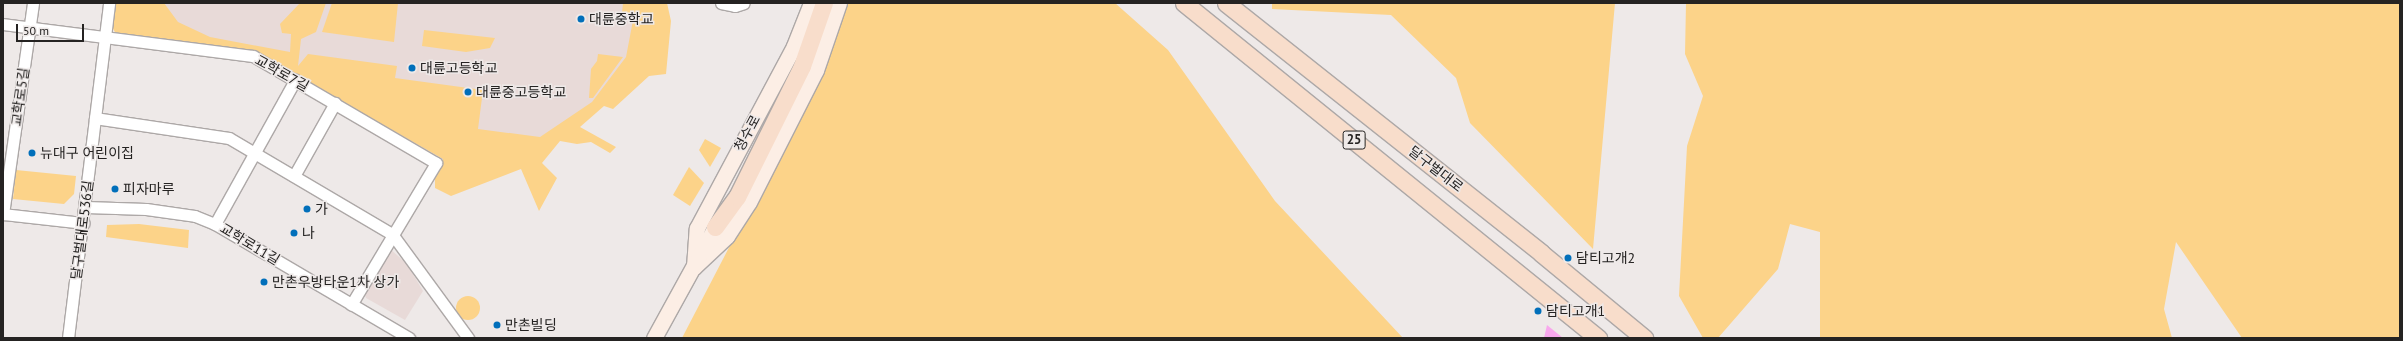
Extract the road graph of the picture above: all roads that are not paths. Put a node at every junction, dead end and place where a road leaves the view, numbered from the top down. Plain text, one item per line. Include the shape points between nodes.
1 (33, 3) edge
2 (109, 3) edge
3 (721, 3) edge
4 (744, 3) edge
5 (812, 3) edge
6 (824, 3) edge
7 (839, 3) edge
8 (1184, 3) edge
9 (1226, 3) edge
10 (3, 24) edge
11 (30, 27) junction
12 (104, 36) junction
13 (295, 80) junction
14 (335, 103) junction
15 (95, 118) junction
16 (255, 154) junction
17 (294, 176) junction
18 (738, 197) junction
19 (86, 207) junction
20 (3, 214) edge
21 (83, 223) junction
22 (215, 224) junction
23 (714, 227) joint
24 (392, 234) junction
25 (694, 267) junction
26 (351, 305) junction
27 (68, 338) edge
28 (409, 338) edge
29 (468, 338) edge
30 (654, 338) edge
31 (1598, 338) edge
32 (1644, 338) edge

1 - 11 street, 교학로5길
2 - 12 street, 달구벌대로536길
3 - 4 street via 735,6
5 - 18 main road via 792,62
5 - 25 main road, 청수로 via 794,46 697,228
6 - 18 main road via 802,66
7 - 18 main road via 816,70
8 - 31 main road, 달구벌대로 / 25
9 - 32 main road, 달구벌대로 / 25
10 - 11 street, 교학로7길
11 - 12 street, 교학로7길
11 - 20 street, 교학로5길
12 - 13 street, 교학로7길 via 253,56
12 - 15 street, 달구벌대로536길
13 - 14 street, 교학로7길
13 - 16 street, 교학로11길
14 - 17 street
14 - 24 street, 교학로7길 via 436,163
15 - 16 street via 229,138
15 - 19 street, 달구벌대로536길
16 - 17 street
16 - 22 street, 교학로11길
17 - 24 street
18 - 23 main road
18 - 25 main road via 727,236
19 - 21 street, 달구벌대로536길
19 - 22 street, 교학로11길 via 146,209 195,216
20 - 21 street
21 - 27 street, 달구벌대로536길
22 - 26 street, 교학로11길
23 - 25 main road, 청수로
24 - 26 street, 교학로7길
24 - 29 street
25 - 30 main road, 청수로
26 - 28 street, 교학로11길

